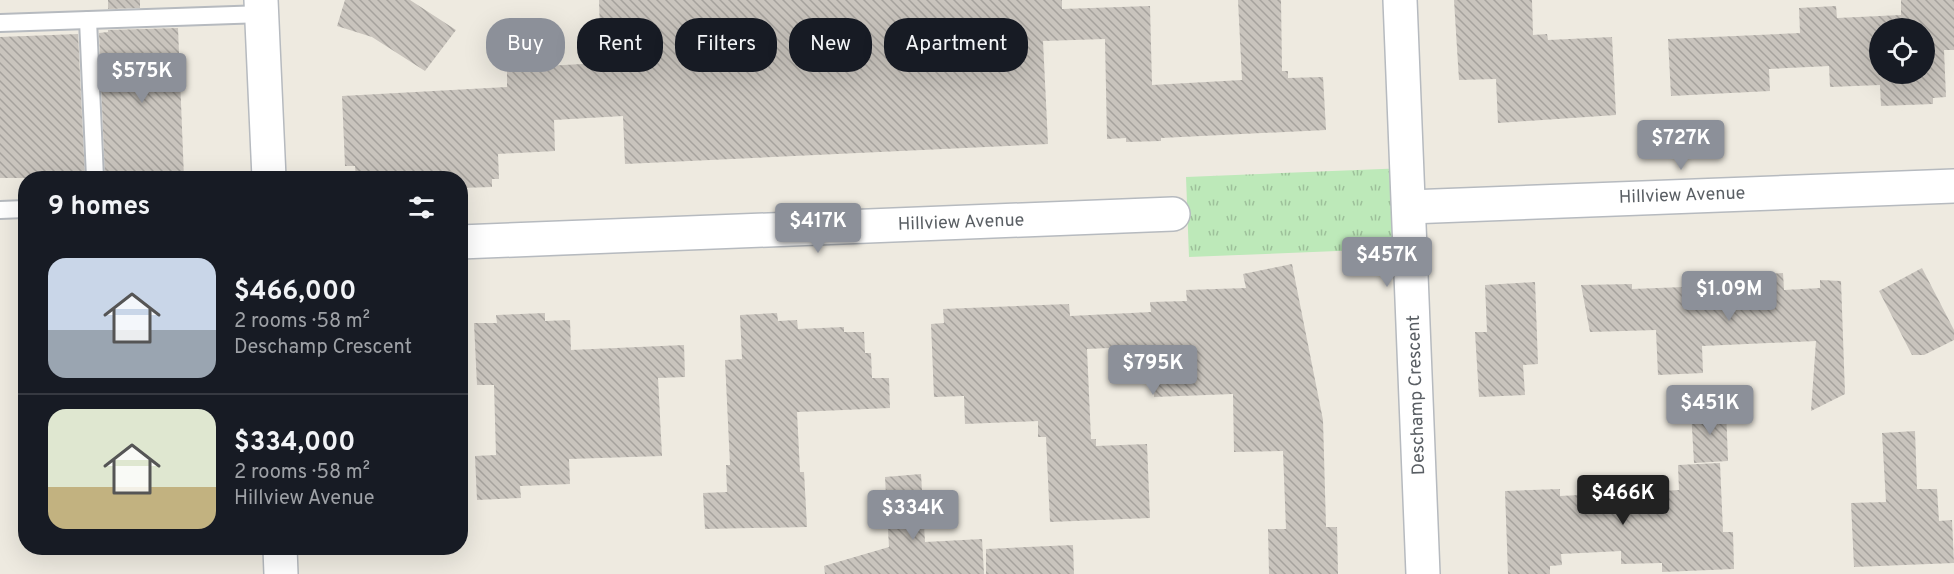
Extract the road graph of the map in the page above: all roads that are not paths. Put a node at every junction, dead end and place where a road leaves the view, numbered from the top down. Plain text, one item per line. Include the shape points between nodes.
1 (1400, 0) edge
2 (261, 7) edge
3 (88, 20) junction
4 (0, 23) edge
5 (95, 171) edge
6 (269, 171) edge
7 (1954, 186) edge
8 (1409, 207) junction
9 (18, 209) edge
10 (0, 210) edge
11 (1173, 214) dead end
12 (468, 242) edge
13 (280, 555) edge
14 (281, 574) edge
15 (1423, 574) edge

1 - 8 street, Deschamp Crescent
2 - 3 lane
2 - 6 street
3 - 4 lane
3 - 5 lane
7 - 8 street, Hillview Avenue
8 - 15 street, Deschamp Crescent
9 - 10 lane
11 - 12 street, Hillview Avenue
13 - 14 street

